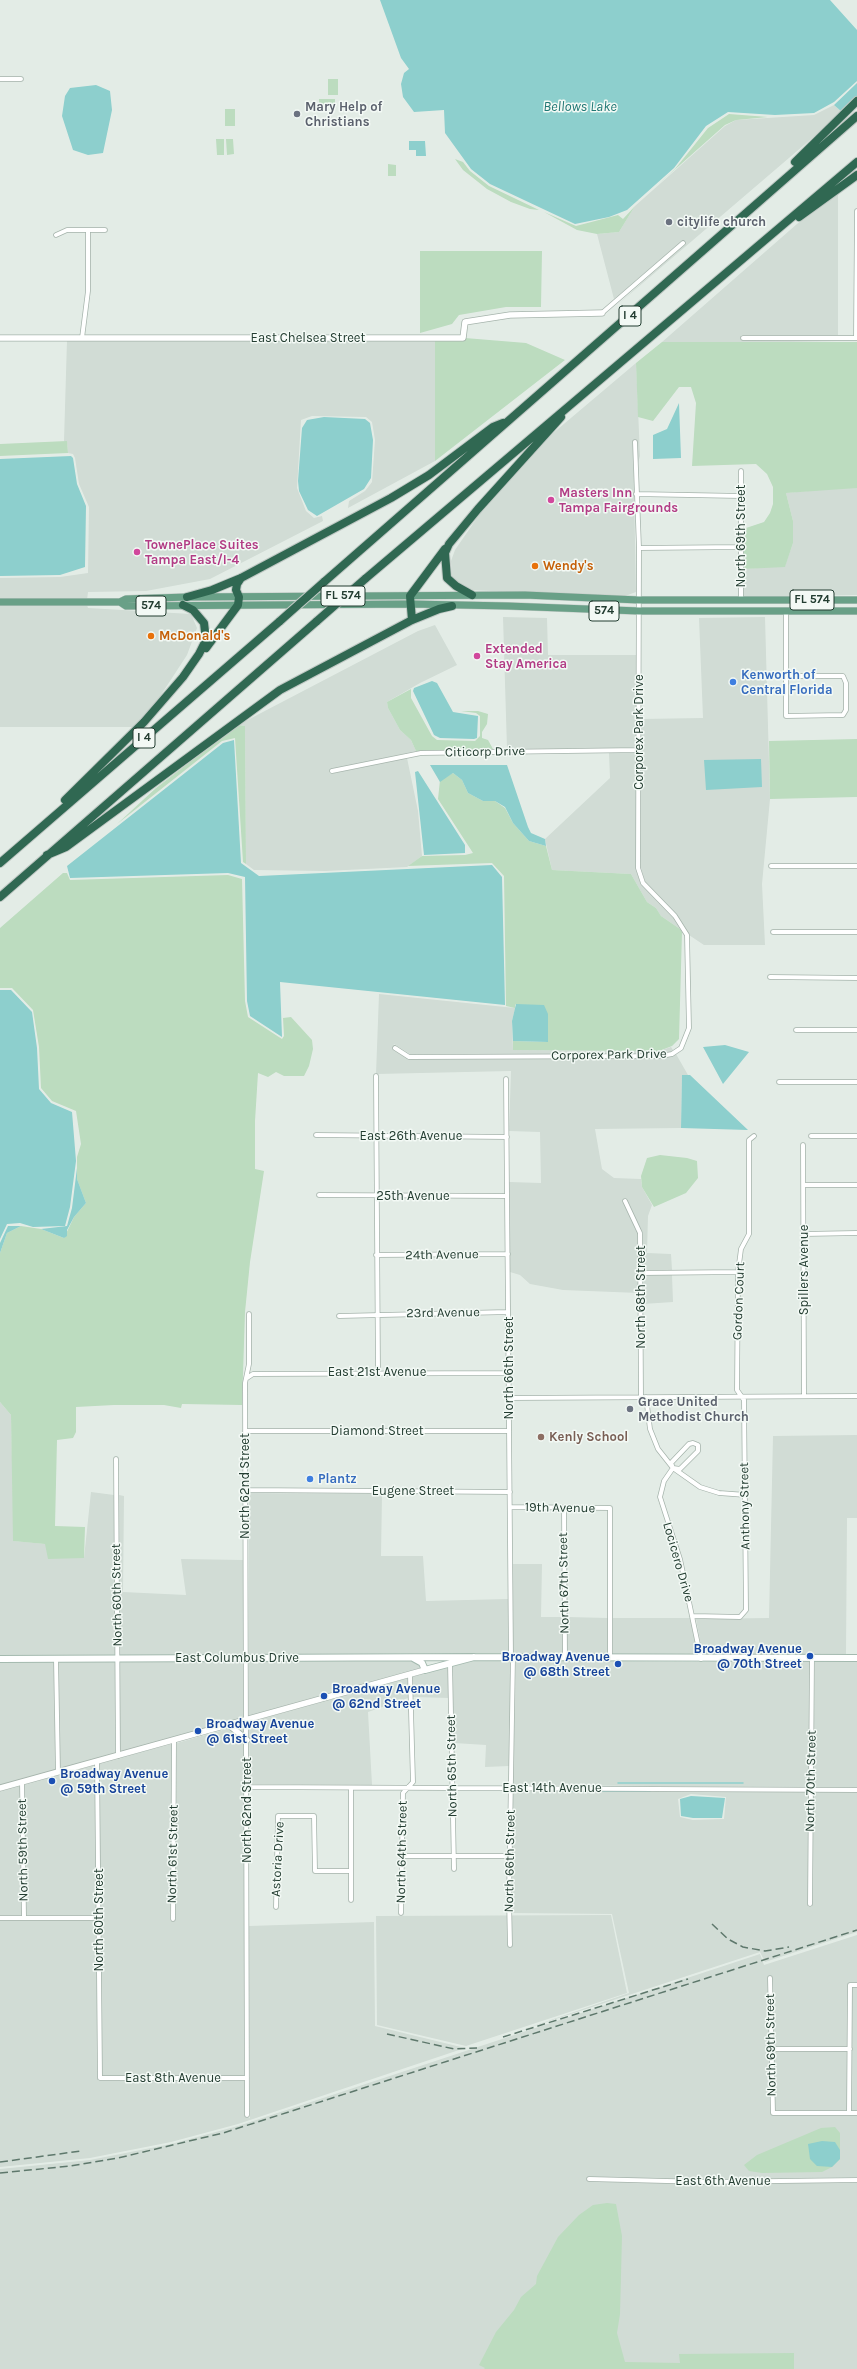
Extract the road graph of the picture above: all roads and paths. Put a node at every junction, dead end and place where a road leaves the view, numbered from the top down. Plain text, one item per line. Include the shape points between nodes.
1 (0, 79) edge
2 (21, 79) dead end
3 (857, 101) edge
4 (857, 116) edge
5 (857, 162) edge
6 (857, 175) edge
7 (751, 207) junction
8 (857, 211) edge
9 (780, 226) junction
10 (88, 230) junction
11 (105, 230) dead end
12 (56, 235) dead end
13 (856, 238) edge
14 (683, 243) dead end
15 (856, 288) edge
16 (602, 313) joint
17 (0, 338) edge
18 (82, 338) junction
19 (743, 338) dead end
20 (857, 338) edge
21 (585, 391) junction
22 (506, 422) junction
23 (635, 442) dead end
24 (740, 471) dead end
25 (636, 494) junction
26 (741, 496) junction
27 (449, 544) junction
28 (741, 547) junction
29 (639, 548) junction
30 (241, 578) junction
31 (472, 595) junction
32 (410, 596) junction
33 (187, 597) junction
34 (639, 600) junction
35 (743, 600) junction
36 (768, 600) junction
37 (857, 600) edge
38 (239, 601) junction
39 (0, 602) edge
40 (120, 602) junction
41 (411, 604) junction
42 (183, 605) junction
43 (452, 606) junction
44 (639, 611) junction
45 (755, 611) junction
46 (786, 611) junction
47 (857, 611) edge
48 (412, 620) junction
49 (786, 676) junction
50 (183, 677) junction
51 (639, 750) junction
52 (332, 771) dead end
53 (9, 855) junction
54 (47, 855) junction
55 (0, 863) edge
56 (771, 866) dead end
57 (857, 866) edge
58 (0, 897) edge
59 (773, 932) dead end
60 (857, 932) edge
61 (770, 977) dead end
62 (857, 978) edge
63 (796, 1030) dead end
64 (857, 1030) edge
65 (394, 1048) dead end
66 (376, 1076) dead end
67 (506, 1079) dead end
68 (779, 1082) dead end
69 (857, 1082) edge
70 (316, 1135) dead end
71 (376, 1136) junction
72 (754, 1136) dead end
73 (811, 1136) dead end
74 (857, 1136) edge
75 (507, 1137) junction
76 (803, 1145) dead end
77 (857, 1185) edge
78 (804, 1186) junction
79 (319, 1195) dead end
80 (507, 1196) junction
81 (376, 1197) junction
82 (625, 1202) dead end
83 (857, 1233) edge
84 (804, 1234) junction
85 (508, 1254) junction
86 (376, 1255) junction
87 (738, 1272) junction
88 (641, 1273) junction
89 (508, 1312) junction
90 (249, 1314) dead end
91 (378, 1314) junction
92 (339, 1316) dead end
93 (378, 1372) junction
94 (508, 1373) junction
95 (247, 1378) junction
96 (804, 1396) junction
97 (857, 1396) edge
98 (644, 1397) junction
99 (743, 1397) junction
100 (509, 1398) junction
101 (245, 1431) junction
102 (509, 1431) junction
103 (116, 1458) dead end
104 (674, 1468) junction
105 (245, 1490) junction
106 (510, 1492) junction
107 (746, 1495) junction
108 (510, 1507) junction
109 (564, 1508) junction
110 (693, 1616) junction
111 (441, 1656) junction
112 (409, 1657) junction
113 (474, 1657) junction
114 (512, 1657) junction
115 (565, 1657) junction
116 (610, 1657) junction
117 (0, 1658) edge
118 (118, 1658) junction
119 (247, 1658) junction
120 (812, 1658) junction
121 (857, 1658) edge
122 (56, 1659) junction
123 (701, 1659) junction
124 (450, 1663) junction
125 (425, 1670) junction
126 (410, 1675) junction
127 (247, 1720) junction
128 (229, 1725) junction
129 (247, 1740) junction
130 (174, 1741) junction
131 (118, 1756) junction
132 (97, 1761) junction
133 (58, 1772) junction
134 (22, 1782) junction
135 (248, 1787) junction
136 (511, 1787) junction
137 (0, 1788) edge
138 (351, 1788) junction
139 (408, 1788) junction
140 (453, 1788) junction
141 (811, 1790) junction
142 (857, 1790) edge
143 (402, 1856) junction
144 (454, 1856) junction
145 (511, 1856) junction
146 (454, 1870) dead end
147 (351, 1871) junction
148 (351, 1900) dead end
149 (810, 1904) dead end
150 (276, 1907) dead end
151 (401, 1913) dead end
152 (24, 1917) junction
153 (0, 1918) edge
154 (99, 1918) junction
155 (173, 1919) dead end
156 (510, 1945) dead end
157 (770, 1978) dead end
158 (857, 1985) edge
159 (770, 2049) junction
160 (850, 2049) junction
161 (100, 2078) joint
162 (247, 2078) junction
163 (849, 2113) junction
164 (857, 2113) edge
165 (247, 2115) dead end
166 (589, 2179) dead end
167 (857, 2180) edge

1 - 2 street
3 - 7 highway
4 - 7 highway, I 4
5 - 9 highway, I 4
6 - 9 highway via 801,215
7 - 22 highway, I 4
8 - 13 street
9 - 21 highway, I 4
10 - 11 street
10 - 12 street via 67,230
10 - 18 street via 88,292
13 - 15 street
14 - 16 street
15 - 20 street
16 - 18 street, East Chelsea Street via 510,315 465,322 463,338
17 - 18 street, East Chelsea Street
19 - 20 street
21 - 27 highway
21 - 54 highway, I 4, bridge
22 - 30 highway via 493,427 411,486
22 - 53 highway, I 4, bridge
23 - 25 street
24 - 26 street, North 69th Street
25 - 26 street
25 - 29 street
26 - 28 street, North 69th Street
27 - 31 highway via 445,553 447,578
27 - 32 highway
28 - 29 street
28 - 35 street, North 69th Street
29 - 34 street
30 - 33 highway
30 - 38 highway via 236,590
31 - 32 main road, FL 574
31 - 34 main road, FL 574
32 - 38 main road, FL 574
32 - 41 highway
33 - 38 main road, FL 574
33 - 40 main road, FL 574 via 126,599
34 - 35 main road, FL 574
34 - 44 street
35 - 36 main road, FL 574
35 - 45 main road
36 - 37 main road, FL 574
36 - 45 main road
38 - 41 main road, 574
38 - 42 main road, 574
38 - 50 highway
39 - 40 main road, FL 574
40 - 42 main road, 574 via 126,606
41 - 43 main road, 574
41 - 48 highway
42 - 50 highway via 200,616 206,630 206,640 200,654
43 - 44 main road, 574
43 - 48 highway via 439,608
44 - 45 main road, 574
44 - 51 street, Corporex Park Drive
45 - 46 main road, 574
46 - 47 main road, 574
46 - 49 street
48 - 54 highway via 280,690 66,847
49 - 49 street via 786,716 843,715 846,710 846,683 842,676
50 - 53 highway via 144,722
51 - 52 street, Citicorp Drive via 421,753
51 - 65 street, Corporex Park Drive via 638,868 643,883 675,916 687,935 689,1028 681,1048 672,1054 661,1056 409,1057
53 - 55 highway, I 4
54 - 58 highway, I 4
56 - 57 street
59 - 60 street
61 - 62 street
63 - 64 street
66 - 71 street
67 - 75 street, North 66th Street
68 - 69 street
70 - 71 street, East 26th Avenue
71 - 75 street, East 26th Avenue
71 - 81 street
72 - 87 street, Gordon Court via 749,1140 749,1234 741,1249
73 - 74 street
75 - 80 street, North 66th Street
76 - 78 street, Spillers Avenue
77 - 78 street
78 - 84 street, Spillers Avenue
79 - 81 street, 25th Avenue
80 - 81 street, 25th Avenue
80 - 85 street, North 66th Street
81 - 86 street
82 - 88 street, North 68th Street via 640,1233
83 - 84 street
84 - 96 street, Spillers Avenue
85 - 86 street, 24th Avenue
85 - 89 street, North 66th Street
86 - 91 street
87 - 88 street
87 - 99 street, Gordon Court via 737,1390
88 - 98 street, North 68th Street
89 - 91 street, 23rd Avenue
89 - 94 street, North 66th Street
90 - 95 street, North 62nd Street
91 - 92 street, 23rd Avenue
91 - 93 street
93 - 94 street, East 21st Avenue
93 - 95 street, East 21st Avenue via 252,1374
94 - 100 street, North 66th Street
95 - 101 street, North 62nd Street
96 - 97 street
96 - 99 street
98 - 99 street
98 - 100 street
98 - 104 street, North 68th Street via 650,1429 658,1449
99 - 107 street, Anthony Street
100 - 102 street, North 66th Street
101 - 102 street, Diamond Street
101 - 105 street, North 62nd Street
102 - 106 street, North 66th Street
103 - 118 street, North 60th Street
104 - 104 street, Locicero Drive via 680,1469 698,1451 698,1445 691,1443 685,1448 672,1463
104 - 107 street, North 68th Street via 700,1487 719,1493
104 - 110 street, Locicero Drive via 664,1481 660,1497 680,1559
105 - 106 street, Eugene Street
105 - 119 street, North 62nd Street
106 - 108 street, North 66th Street
107 - 110 street, Anthony Street via 746,1610 743,1615
108 - 109 street, 19th Avenue
108 - 114 street, North 66th Street
109 - 115 street, North 67th Street
109 - 116 street, 19th Avenue via 610,1508
110 - 123 street, Locicero Drive
111 - 112 main road, East Columbus Drive
111 - 113 main road, East Columbus Drive
111 - 124 main road
112 - 119 main road, East Columbus Drive
112 - 125 main road via 422,1662
113 - 114 main road
113 - 124 main road
114 - 115 main road
114 - 136 street, North 66th Street
115 - 116 main road
116 - 123 main road
117 - 122 main road, East Columbus Drive
118 - 119 main road, East Columbus Drive
118 - 122 main road, East Columbus Drive
118 - 131 street, North 60th Street
119 - 127 street, North 62nd Street
120 - 121 main road
120 - 123 main road
120 - 141 street, North 70th Street
122 - 133 street
124 - 125 main road
124 - 140 street, North 65th Street
125 - 126 street
126 - 127 street
126 - 139 street, North 64th Street via 413,1782
127 - 128 street
127 - 129 street, North 62nd Street
128 - 129 street
128 - 130 street
129 - 135 street, North 62nd Street
130 - 131 street
130 - 155 street, North 61st Street
131 - 132 street
132 - 133 street
132 - 154 street, North 60th Street
133 - 134 street
134 - 137 street
134 - 152 street, North 59th Street
135 - 138 street, East 14th Avenue
135 - 162 street, North 62nd Street
136 - 140 street, East 14th Avenue
136 - 141 street, East 14th Avenue
136 - 145 street, North 66th Street
138 - 139 street, East 14th Avenue
138 - 147 street
139 - 140 street, East 14th Avenue
139 - 143 street, North 64th Street via 403,1793
140 - 144 street, North 65th Street
141 - 142 street, East 14th Avenue
141 - 149 street, North 70th Street
143 - 144 street
143 - 151 street, North 64th Street
144 - 145 street
144 - 146 street, North 65th Street
145 - 156 street, North 66th Street
147 - 148 street
147 - 150 street, Astoria Drive via 316,1871 314,1816 278,1816
152 - 153 street
152 - 154 street
154 - 161 street, North 60th Street
157 - 159 street, North 69th Street
158 - 160 street via 850,1985
159 - 160 street
159 - 163 street, North 69th Street via 773,2113
160 - 163 street
161 - 162 street, East 8th Avenue
162 - 165 street, North 62nd Street
163 - 164 street
166 - 167 street, East 6th Avenue via 724,2182

